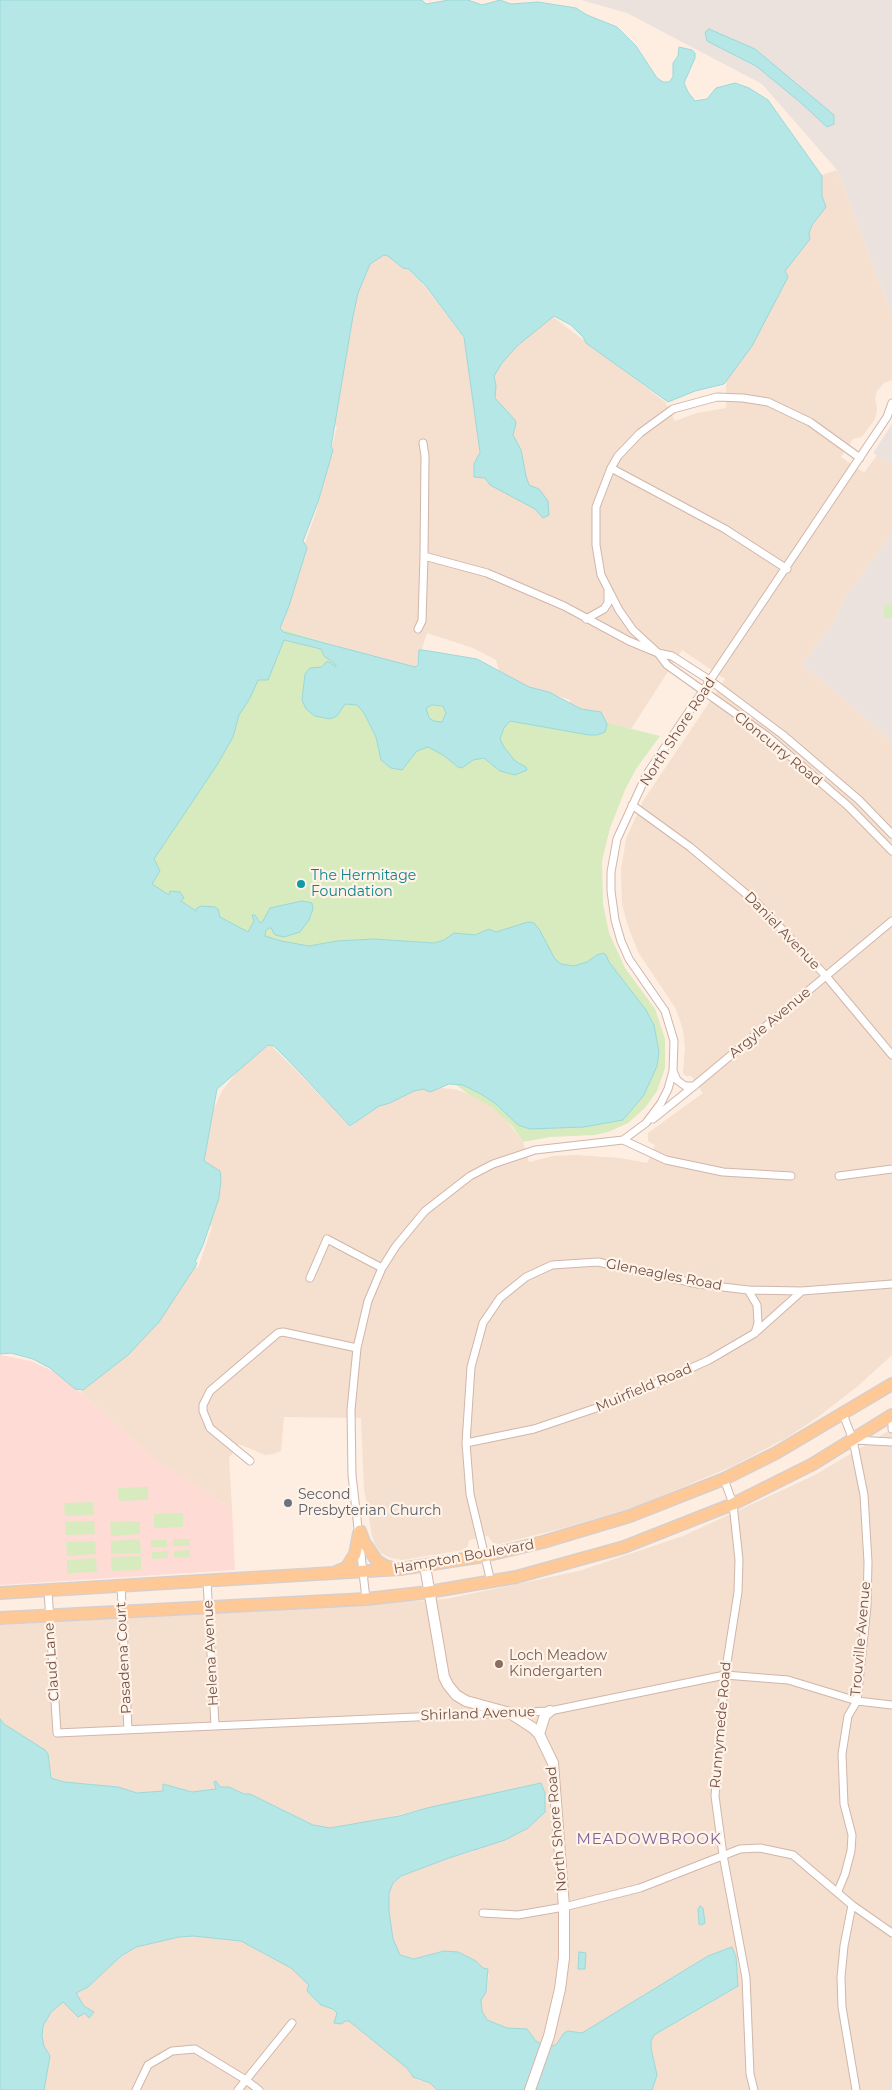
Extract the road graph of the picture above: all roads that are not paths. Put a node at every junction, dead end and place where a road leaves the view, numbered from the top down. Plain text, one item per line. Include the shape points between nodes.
1 (892, 404) edge
2 (423, 443) dead end
3 (860, 458) junction
4 (611, 468) junction
5 (424, 556) junction
6 (787, 569) junction
7 (608, 589) junction
8 (586, 618) junction
9 (418, 629) dead end
10 (658, 653) junction
11 (711, 682) junction
12 (704, 691) junction
13 (632, 805) junction
14 (892, 834) edge
15 (892, 851) edge
16 (892, 921) edge
17 (826, 976) junction
18 (892, 1055) edge
19 (673, 1071) junction
20 (694, 1086) junction
21 (646, 1123) junction
22 (623, 1140) junction
23 (892, 1169) edge
24 (791, 1176) dead end
25 (840, 1176) dead end
26 (382, 1268) junction
27 (310, 1278) dead end
28 (892, 1284) edge
29 (748, 1290) junction
30 (802, 1291) junction
31 (755, 1333) junction
32 (357, 1348) junction
33 (892, 1384) edge
34 (843, 1414) junction
35 (892, 1415) edge
36 (892, 1422) edge
37 (892, 1429) edge
38 (853, 1440) junction
39 (892, 1442) edge
40 (466, 1443) junction
41 (250, 1461) dead end
42 (724, 1479) junction
43 (734, 1504) junction
44 (360, 1531) junction
45 (484, 1556) junction
46 (425, 1566) junction
47 (400, 1569) junction
48 (364, 1572) junction
49 (333, 1574) junction
50 (207, 1581) junction
51 (491, 1582) junction
52 (121, 1586) junction
53 (48, 1590) junction
54 (429, 1592) junction
55 (0, 1593) edge
56 (366, 1599) junction
57 (208, 1608) junction
58 (122, 1612) junction
59 (49, 1616) junction
60 (0, 1618) edge
61 (725, 1675) junction
62 (857, 1701) junction
63 (892, 1704) edge
64 (550, 1711) junction
65 (510, 1712) junction
66 (215, 1725) junction
67 (128, 1730) junction
68 (57, 1733) joint
69 (539, 1734) junction
70 (723, 1855) junction
71 (838, 1891) junction
72 (852, 1905) junction
73 (564, 1906) junction
74 (483, 1913) dead end
75 (892, 1932) edge
76 (292, 2023) dead end
77 (246, 2080) junction
78 (136, 2090) edge
79 (238, 2090) edge
80 (259, 2090) edge
81 (530, 2090) edge
82 (754, 2090) edge
83 (856, 2090) edge

1 - 3 street, North Shore Road
2 - 5 street
3 - 4 street via 793,412 768,402 718,398 673,409 652,423 618,456
3 - 6 street, North Shore Road
4 - 6 street via 726,529
4 - 7 street via 599,499 595,523 598,559
5 - 8 street, Cloncurry Road via 487,573
5 - 9 street via 422,621
6 - 11 street, North Shore Road
7 - 8 street via 608,603 604,609
7 - 10 street via 633,630
8 - 10 street, Cloncurry Road
10 - 11 street, Cloncurry Road via 672,656
10 - 12 street, Cloncurry Road via 667,665
11 - 12 street, North Shore Road
11 - 14 street, Cloncurry Road via 817,763
12 - 13 street, North Shore Road via 648,774
12 - 15 street, Cloncurry Road via 768,736 848,806
13 - 17 street, Daniel Avenue via 690,847 757,903
13 - 19 street, North Shore Road via 612,858 612,906 629,959 671,1026
16 - 17 street, Argyle Avenue
17 - 18 street, Daniel Avenue
17 - 20 street, Argyle Avenue
19 - 20 street via 685,1086
19 - 21 street, North Shore Road via 661,1103
20 - 21 street, Argyle Avenue
21 - 22 street, North Shore Road
22 - 24 street via 666,1160 723,1172
22 - 26 street, North Shore Road via 535,1150 493,1164 470,1176 425,1211
23 - 25 street
26 - 27 street via 327,1239
26 - 32 street, North Shore Road via 368,1301
28 - 30 street, Gleneagles Road
29 - 30 street, Gleneagles Road
29 - 31 street via 758,1313
29 - 40 street, Gleneagles Road via 698,1284 598,1262 552,1265 526,1277 500,1298 483,1322 471,1367
30 - 31 street, Muirfield Road
31 - 40 street, Muirfield Road via 709,1360 620,1400 534,1430
32 - 41 street via 278,1333 210,1391 203,1411 210,1428
32 - 44 street, North Shore Road via 351,1434 352,1475
33 - 34 main road, Hampton Boulevard
34 - 38 street, Trouville Avenue
34 - 42 main road, Hampton Boulevard
35 - 38 main road, Hampton Boulevard
36 - 37 street
38 - 39 street
38 - 43 main road, Hampton Boulevard
38 - 62 street, Trouville Avenue via 864,1495 868,1546 867,1606
40 - 45 street, Gleneagles Road via 470,1494
42 - 43 street, Runnymede Road
42 - 45 main road, Hampton Boulevard via 630,1516
43 - 51 main road, Hampton Boulevard via 624,1547
43 - 61 street, Runnymede Road via 738,1592
44 - 47 main road via 378,1561
44 - 48 street, North Shore Road
44 - 49 main road via 355,1554 347,1567
45 - 46 main road, Hampton Boulevard
45 - 51 street, Gleneagles Road
46 - 47 main road, Hampton Boulevard
46 - 54 street, North Shore Road
47 - 48 main road, Hampton Boulevard
48 - 49 main road, Hampton Boulevard
48 - 56 street, North Shore Road
49 - 50 main road, Hampton Boulevard
50 - 52 main road, Hampton Boulevard
50 - 57 street, Helena Avenue
51 - 54 main road, Hampton Boulevard
52 - 53 main road, Hampton Boulevard
52 - 58 street, Pasadena Court
53 - 55 main road, Hampton Boulevard
53 - 59 street, Claud Lane
54 - 56 main road, Hampton Boulevard
54 - 65 street, North Shore Road via 444,1678 448,1685 466,1702
56 - 57 main road, Hampton Boulevard
57 - 58 main road, Hampton Boulevard
57 - 66 street, Helena Avenue
58 - 59 main road, Hampton Boulevard
58 - 67 street, Pasadena Court
59 - 60 main road, Hampton Boulevard
59 - 68 street, Claud Lane
61 - 62 street, Shirland Avenue via 788,1680
61 - 64 street, Shirland Avenue
61 - 70 street, Runnymede Road via 715,1796
62 - 63 street, Shirland Avenue
62 - 71 street, Trouville Avenue via 848,1716 842,1754 844,1804 852,1836 851,1851
64 - 65 street, Shirland Avenue
64 - 69 street
65 - 66 street, Shirland Avenue
65 - 69 street, North Shore Road
66 - 67 street, Shirland Avenue
67 - 68 street, Shirland Avenue
69 - 73 street, North Shore Road via 553,1763
70 - 71 street via 740,1849 760,1848 793,1854
70 - 73 street via 640,1888
70 - 82 street, Runnymede Road via 746,1978 750,2074
71 - 72 street
72 - 75 street
72 - 83 street via 841,1977 842,2007
73 - 74 street via 518,1914
73 - 81 street, North Shore Road via 564,1958 560,1989 549,2036
76 - 77 street
77 - 78 street via 195,2049 172,2051 148,2065
77 - 79 street
77 - 80 street

